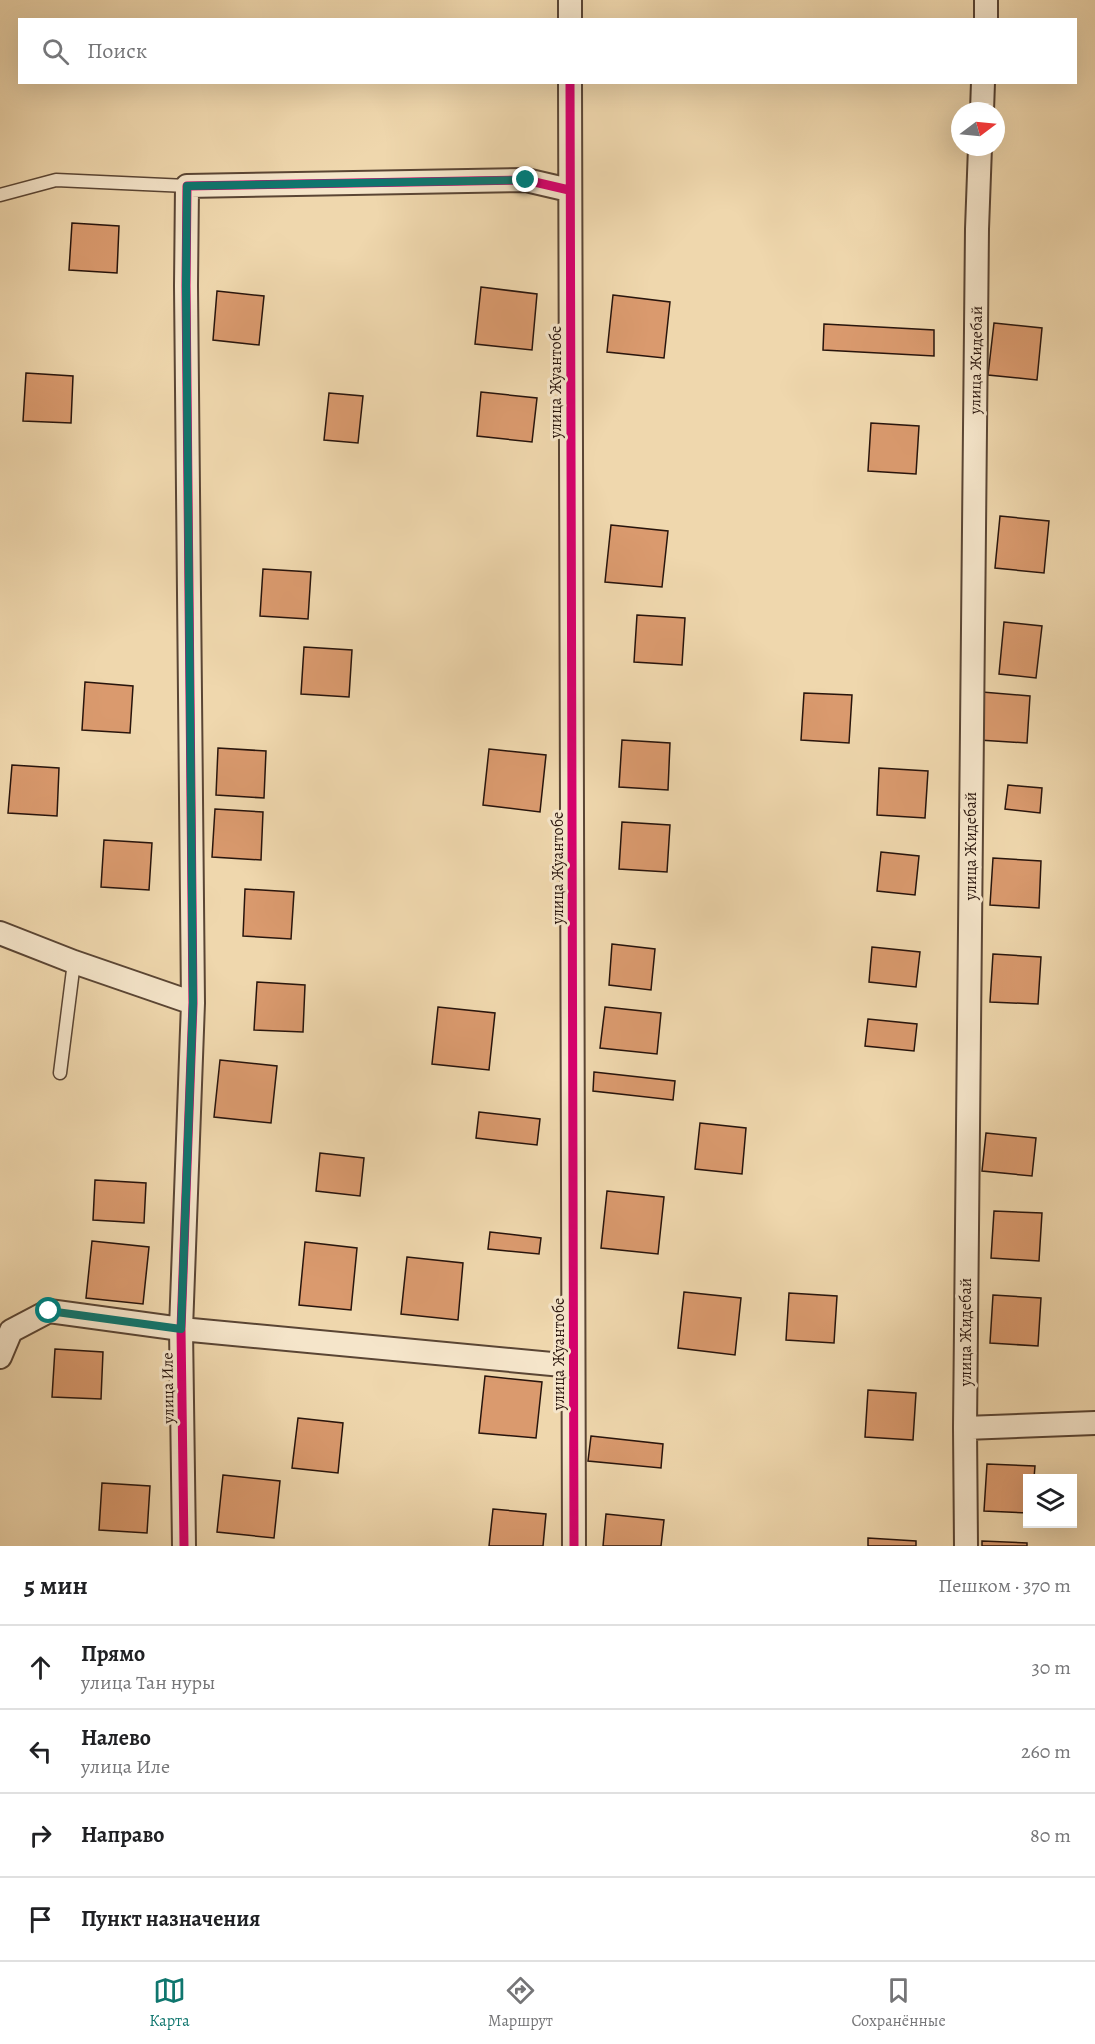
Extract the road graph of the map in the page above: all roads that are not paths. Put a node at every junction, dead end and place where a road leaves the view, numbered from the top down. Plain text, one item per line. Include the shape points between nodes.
1 (570, 0) edge
2 (986, 0) edge
3 (570, 18) edge
4 (986, 18) edge
5 (570, 84) edge
6 (983, 84) edge
7 (982, 102) edge
8 (980, 156) edge
9 (187, 186) junction
10 (569, 190) junction
11 (0, 195) edge
12 (0, 933) edge
13 (74, 962) junction
14 (193, 1002) junction
15 (60, 1073) dead end
16 (181, 1329) junction
17 (0, 1357) edge
18 (573, 1366) junction
19 (1095, 1423) edge
20 (964, 1428) junction
21 (183, 1546) edge
22 (574, 1546) edge
23 (966, 1546) edge

1 - 3 street
2 - 4 street
5 - 10 street, улица Жуантобе
6 - 7 street
8 - 20 street, улица Жидебай
9 - 10 street via 526,180
9 - 11 lane via 56,180
9 - 14 street, улица Иле
10 - 18 street, улица Жуантобе
12 - 13 street
13 - 14 street
13 - 15 lane
14 - 16 street, улица Иле
16 - 17 street via 49,1311 11,1331
16 - 18 street
16 - 21 street, улица Иле
18 - 22 street, улица Жуантобе
19 - 20 street
20 - 23 street, улица Жидебай

